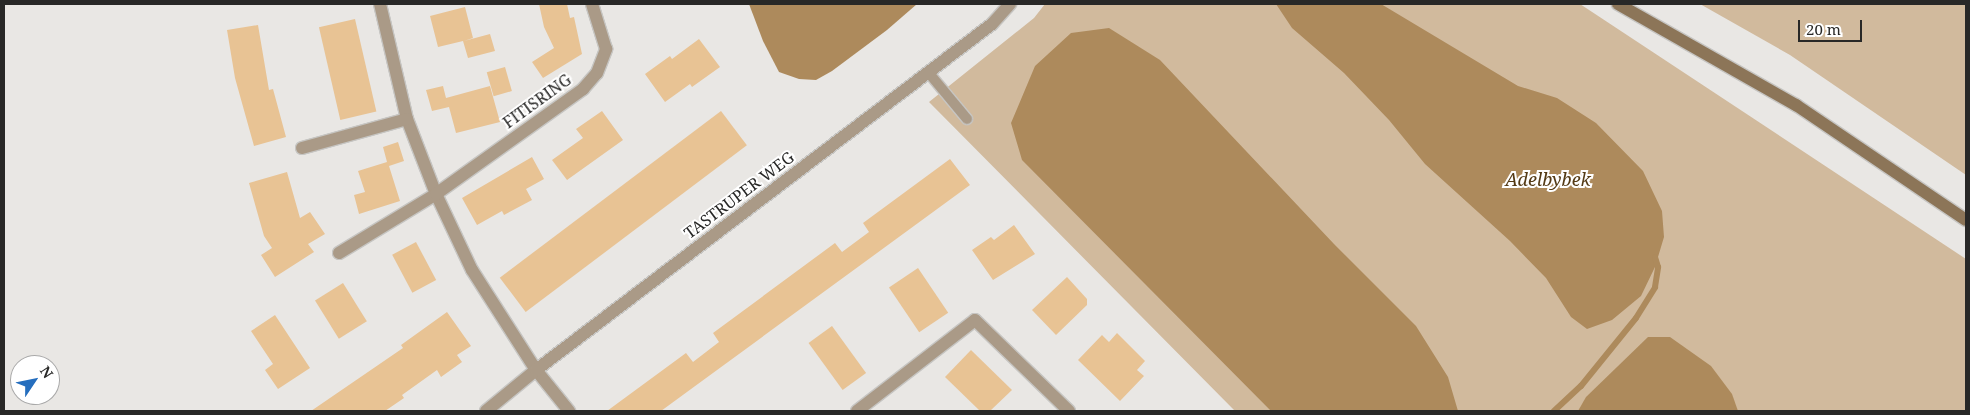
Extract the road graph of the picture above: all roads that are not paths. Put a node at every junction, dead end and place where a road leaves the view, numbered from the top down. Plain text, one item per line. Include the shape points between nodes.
1 (380, 4) edge
2 (592, 4) edge
3 (1010, 4) edge
4 (1618, 4) edge
5 (928, 72) junction
6 (407, 119) junction
7 (967, 119) dead end
8 (302, 148) dead end
9 (436, 194) junction
10 (1966, 220) edge
11 (339, 253) dead end
12 (536, 370) junction
13 (486, 411) edge
14 (569, 411) edge
15 (857, 411) edge
16 (1069, 411) edge

1 - 6 street
2 - 9 street, FITISRING via 606,49 596,73 582,89
3 - 5 street, TASTRUPER WEG via 992,24
4 - 10 main road via 1796,105
5 - 7 lane
5 - 12 street, TASTRUPER WEG
6 - 8 street
6 - 9 street
9 - 11 street, FITISRING
9 - 12 street via 472,270
12 - 13 street, TASTRUPER WEG
12 - 14 street
15 - 16 street via 975,320

